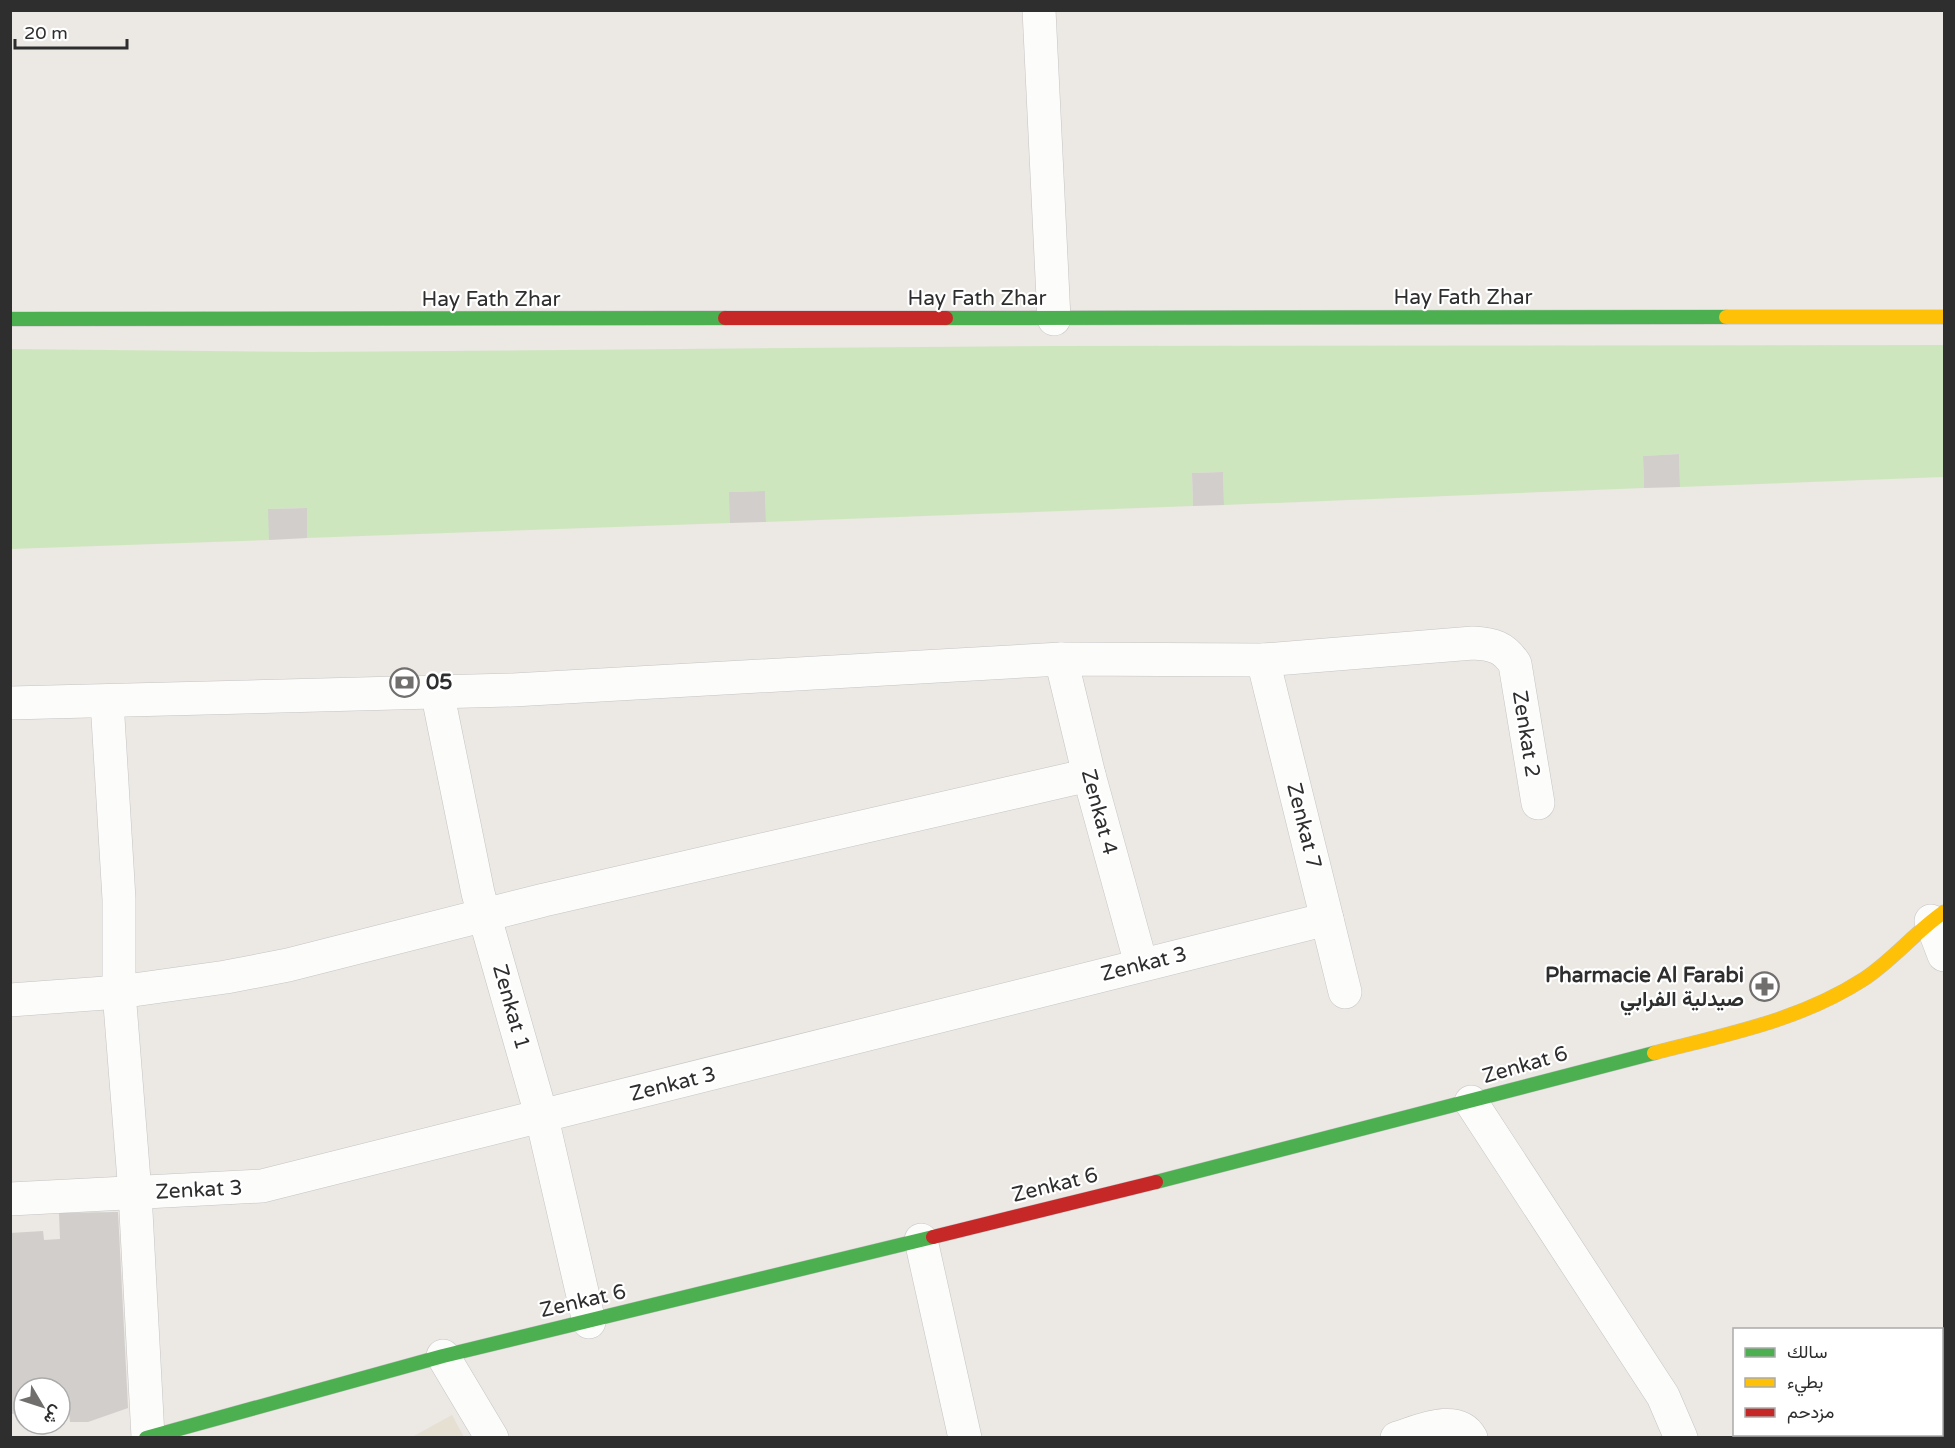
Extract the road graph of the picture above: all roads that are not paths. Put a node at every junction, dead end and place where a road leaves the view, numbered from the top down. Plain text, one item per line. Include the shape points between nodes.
1 (1039, 10) edge
2 (1944, 317) edge
3 (10, 319) edge
4 (1054, 319) junction
5 (1061, 659) junction
6 (1263, 660) junction
7 (437, 691) junction
8 (107, 701) junction
9 (10, 702) edge
10 (1089, 776) junction
11 (1538, 803) dead end
12 (484, 916) junction
13 (1938, 916) edge
14 (1327, 919) junction
15 (1944, 956) edge
16 (1141, 964) junction
17 (119, 992) junction
18 (1345, 992) dead end
19 (10, 1000) edge
20 (1471, 1102) junction
21 (542, 1118) junction
22 (135, 1193) junction
23 (10, 1199) edge
24 (921, 1240) junction
25 (588, 1322) junction
26 (443, 1356) junction
27 (155, 1436) edge
28 (492, 1437) edge
29 (965, 1437) edge
30 (1396, 1437) edge
31 (1471, 1437) edge
32 (1681, 1437) edge

1 - 4 street
2 - 4 street, Hay Fath Zhar
3 - 4 street, Hay Fath Zhar
5 - 6 street
5 - 7 street
5 - 10 street, Zenkat 4
6 - 11 street, Zenkat 2 via 1473,643 1502,649 1515,664
6 - 14 street, Zenkat 7
7 - 8 street
7 - 12 street, Zenkat 1
8 - 9 street
8 - 17 street via 119,898
10 - 12 street
10 - 16 street, Zenkat 4
12 - 17 street via 288,965
12 - 21 street, Zenkat 1
13 - 15 street
13 - 20 street, Zenkat 6 via 1859,983 1791,1017
14 - 16 street, Zenkat 3
14 - 18 street, Zenkat 7
16 - 21 street, Zenkat 3
17 - 19 street
17 - 22 street
20 - 24 street, Zenkat 6
20 - 32 street via 1663,1396
21 - 22 street, Zenkat 3 via 262,1186
21 - 25 street, Zenkat 1
22 - 23 street, Zenkat 3
22 - 27 street
24 - 25 street, Zenkat 6
24 - 29 street
25 - 26 street, Zenkat 6
26 - 27 street, Zenkat 6
26 - 28 street
30 - 31 street via 1454,1425

